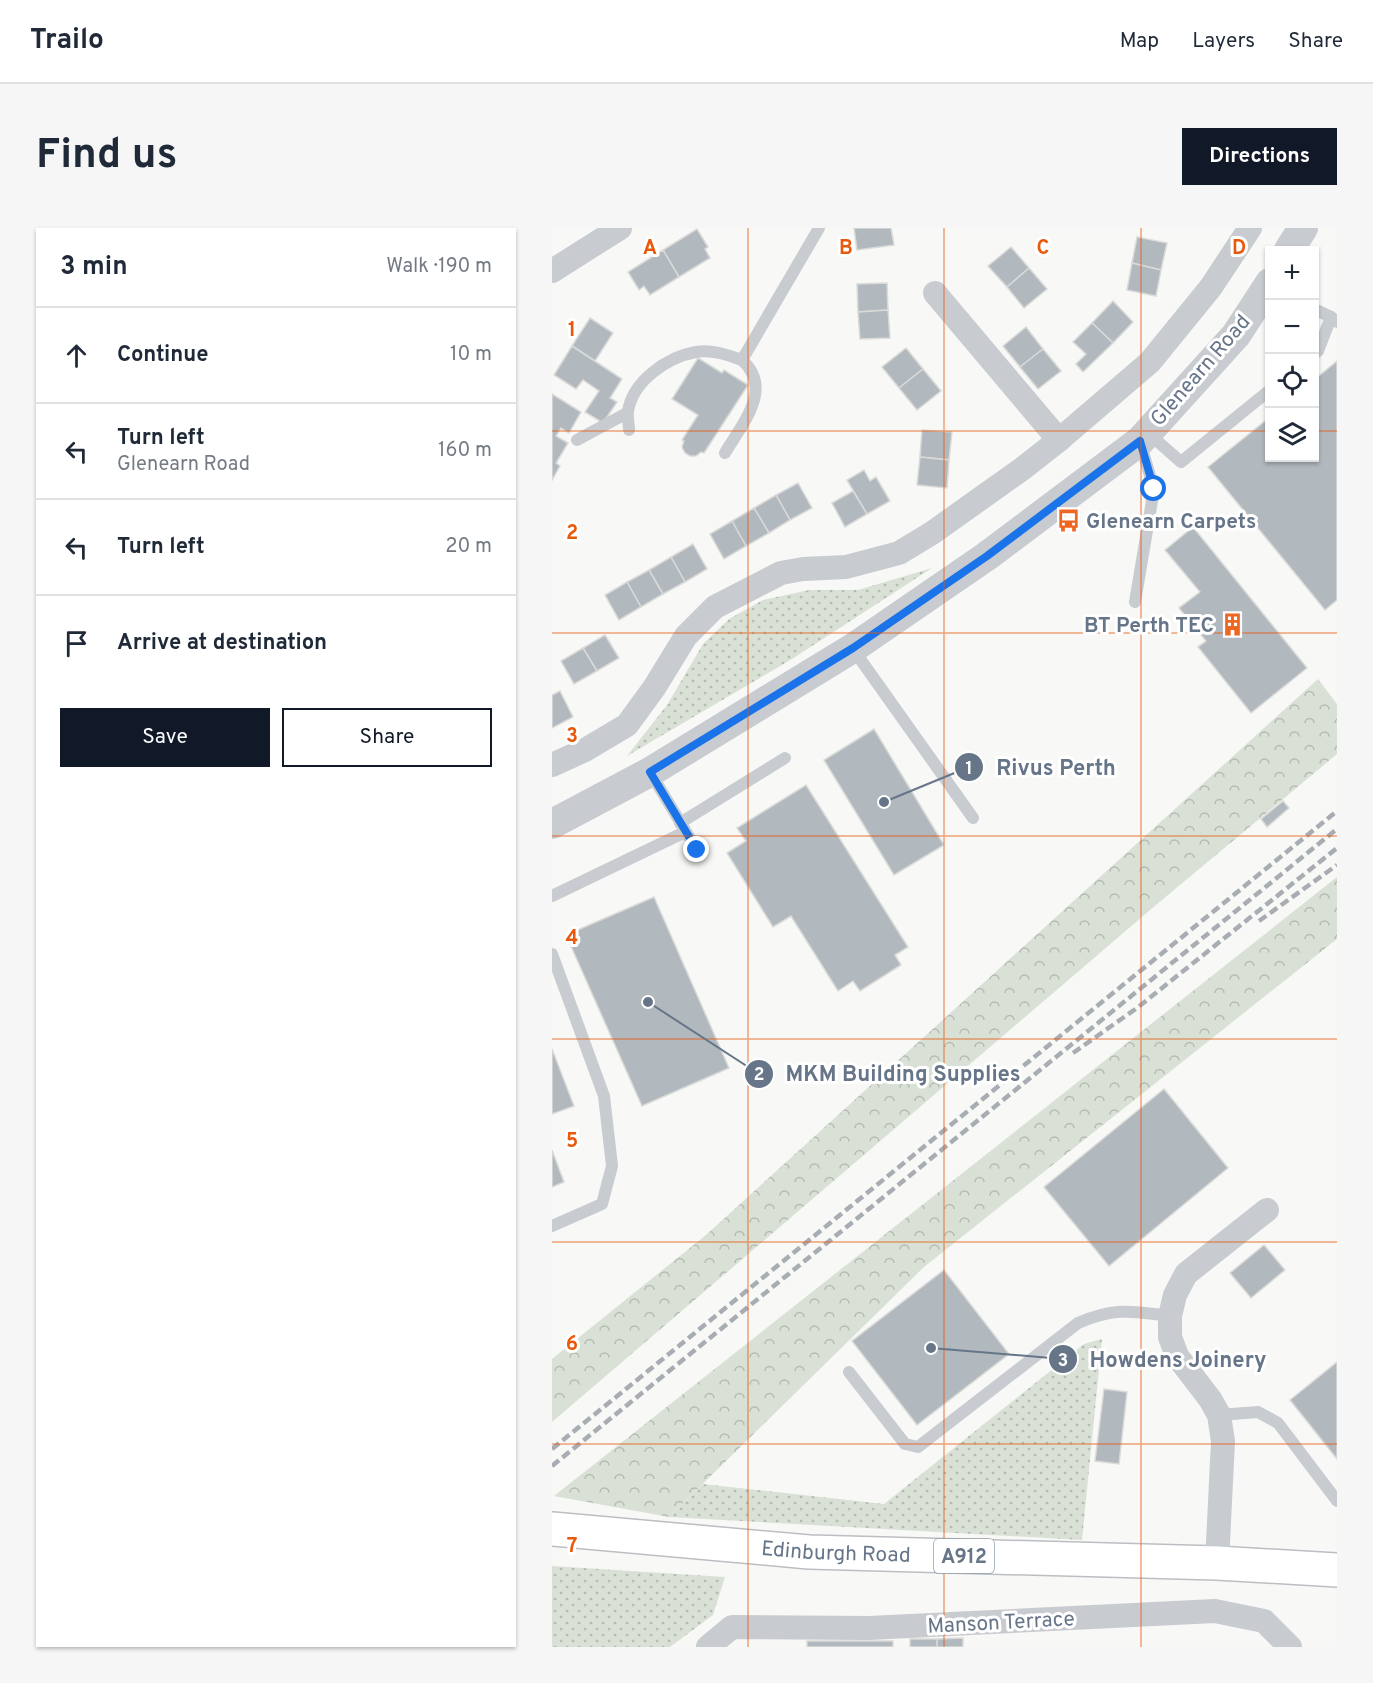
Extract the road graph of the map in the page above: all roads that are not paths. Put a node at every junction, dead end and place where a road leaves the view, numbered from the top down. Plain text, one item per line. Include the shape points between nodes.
1 (620, 228) edge
2 (819, 228) edge
3 (1250, 228) edge
4 (1303, 228) edge
5 (1292, 246) edge
6 (552, 271) edge
7 (1265, 292) edge
8 (935, 293) dead end
9 (1319, 312) edge
10 (1334, 320) edge
11 (1319, 349) edge
12 (742, 360) junction
13 (1265, 393) edge
14 (627, 413) junction
15 (629, 430) dead end
16 (1143, 437) junction
17 (577, 440) dead end
18 (1059, 440) junction
19 (725, 453) dead end
20 (1135, 602) dead end
21 (853, 648) junction
22 (785, 758) dead end
23 (552, 765) edge
24 (650, 772) junction
25 (973, 818) dead end
26 (552, 824) edge
27 (682, 827) junction
28 (697, 850) dead end
29 (552, 896) edge
30 (552, 954) edge
31 (1267, 1210) dead end
32 (552, 1226) edge
33 (1170, 1316) junction
34 (849, 1372) dead end
35 (1219, 1414) junction
36 (1337, 1500) edge
37 (552, 1529) edge
38 (1217, 1563) junction
39 (1337, 1570) edge
40 (708, 1647) edge
41 (1290, 1647) edge

1 - 6 street
2 - 12 lane
3 - 18 street, Glenearn Road via 1211,287 1150,362
4 - 5 street
7 - 16 street, Glenearn Road via 1236,334
8 - 18 street
9 - 10 lane
10 - 11 lane
12 - 14 lane via 724,353 697,351 679,357 642,381
12 - 19 lane via 752,369 756,398
13 - 16 lane via 1181,462
14 - 15 lane
14 - 17 lane
16 - 20 lane via 1154,489
16 - 21 street, Glenearn Road via 987,556
18 - 23 street, Glenearn Road via 899,553 846,567 781,573 715,607 686,636 627,724
21 - 24 street, Glenearn Road
21 - 25 lane
22 - 27 lane
24 - 26 street, Glenearn Road
24 - 27 lane
27 - 28 lane
27 - 29 lane
30 - 32 lane via 604,1096 612,1166 602,1204
31 - 33 street via 1186,1274 1175,1294
33 - 34 lane via 1127,1310 1099,1314 1078,1323 918,1447 905,1444
33 - 35 street via 1170,1337 1177,1356
35 - 36 lane via 1258,1412 1278,1423
35 - 38 street via 1223,1441
37 - 38 main road, Edinburgh Road / A912 via 809,1552
38 - 39 main road, Edinburgh Road / A912
40 - 41 street, Manson Terrace via 732,1627 869,1628 1215,1611 1264,1621

